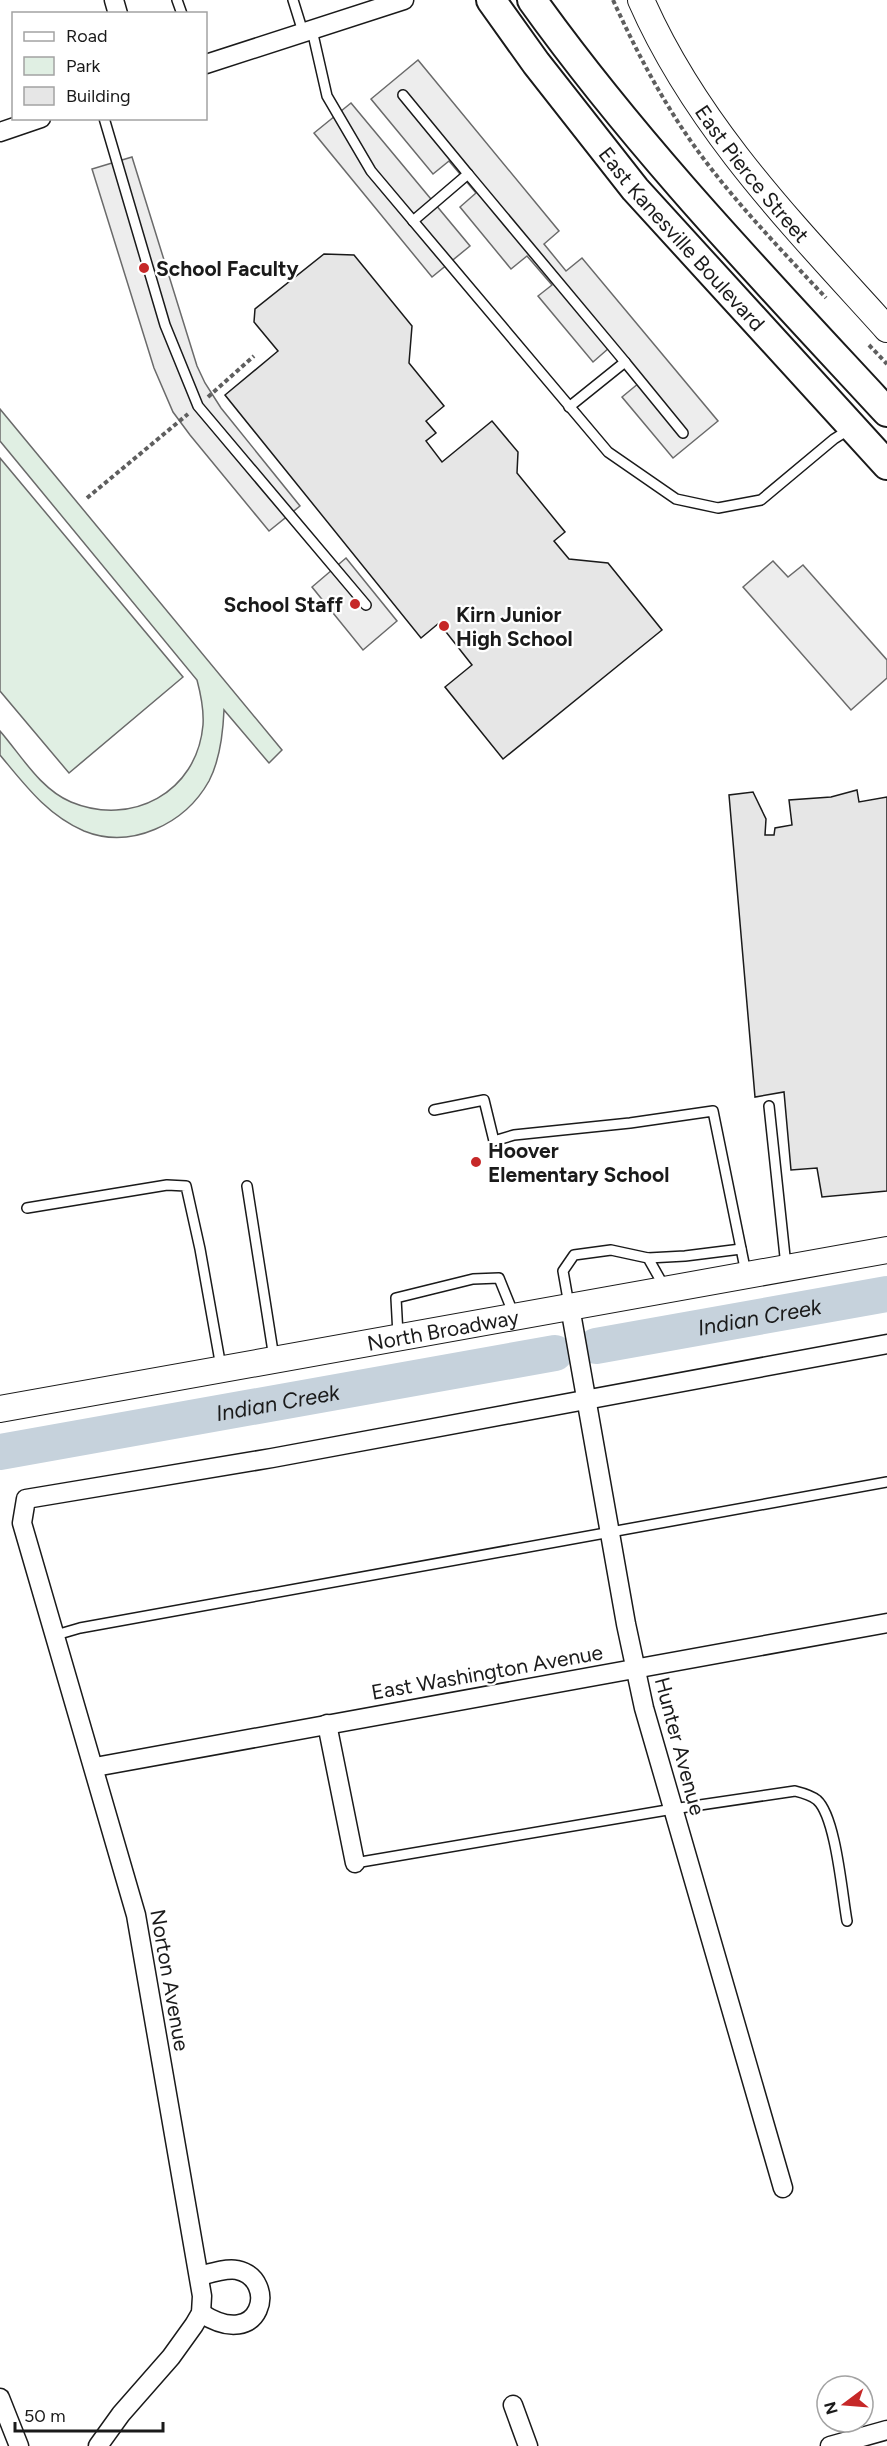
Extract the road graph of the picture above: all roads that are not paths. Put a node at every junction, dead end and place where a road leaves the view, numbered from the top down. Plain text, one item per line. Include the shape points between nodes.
1 (293, 0) edge
2 (404, 0) edge
3 (491, 0) edge
4 (532, 0) edge
5 (641, 0) edge
6 (361, 7) edge
7 (308, 31) junction
8 (207, 64) edge
9 (403, 95) dead end
10 (35, 120) edge
11 (105, 120) edge
12 (0, 132) edge
13 (468, 174) junction
14 (413, 221) junction
15 (887, 329) edge
16 (625, 362) junction
17 (569, 407) junction
18 (887, 412) edge
19 (852, 427) junction
20 (683, 433) dead end
21 (887, 465) edge
22 (366, 605) dead end
23 (769, 1106) dead end
24 (434, 1110) dead end
25 (247, 1186) dead end
26 (27, 1208) dead end
27 (741, 1249) junction
28 (887, 1250) edge
29 (648, 1258) junction
30 (786, 1268) junction
31 (746, 1275) junction
32 (666, 1290) junction
33 (570, 1307) junction
34 (515, 1317) junction
35 (399, 1338) junction
36 (887, 1344) edge
37 (275, 1360) junction
38 (221, 1370) junction
39 (587, 1400) junction
40 (0, 1409) edge
41 (887, 1482) edge
42 (610, 1532) junction
43 (887, 1623) edge
44 (56, 1635) junction
45 (636, 1668) junction
46 (327, 1724) junction
47 (95, 1767) junction
48 (673, 1809) junction
49 (355, 1863) joint
50 (846, 1921) dead end
51 (783, 2188) dead end
52 (200, 2276) junction
53 (201, 2313) junction
54 (0, 2398) edge
55 (513, 2405) dead end
56 (887, 2430) edge
57 (19, 2446) edge
58 (98, 2446) edge
59 (528, 2446) edge
60 (830, 2446) edge

1 - 7 lane
2 - 6 street
3 - 19 main road, East Kanesville Boulevard via 635,189
4 - 18 main road, East Kanesville Boulevard via 654,157
5 - 15 main road, East Pierce Street via 674,65 739,162
6 - 7 street
7 - 8 street
7 - 14 lane via 327,96 371,171
9 - 13 lane
10 - 12 street
11 - 22 lane via 165,325 198,406
13 - 14 lane
13 - 16 lane
14 - 17 lane
16 - 17 lane
16 - 20 lane
17 - 19 lane via 608,452 676,499 718,508 761,500
19 - 21 main road, East Kanesville Boulevard
23 - 30 lane
24 - 27 lane via 484,1100 494,1141 514,1135 713,1111
25 - 37 lane
26 - 38 lane via 157,1186 186,1186
27 - 29 lane
27 - 31 lane
28 - 30 main road, North Broadway
29 - 32 lane
29 - 33 lane via 611,1250 574,1255 563,1270
30 - 31 main road, North Broadway
31 - 32 main road, North Broadway
32 - 33 main road, North Broadway
33 - 34 main road, North Broadway
33 - 39 street, Hunter Avenue
34 - 35 main road, North Broadway
34 - 35 lane via 499,1278 473,1280 396,1298
35 - 37 main road, North Broadway
36 - 39 street
37 - 38 main road, North Broadway
38 - 40 main road, North Broadway
39 - 42 street, Hunter Avenue
39 - 44 street, Norton Avenue via 26,1499 22,1523
41 - 42 lane
42 - 44 lane via 103,1623
42 - 45 street, Hunter Avenue
43 - 45 street, East Washington Avenue
44 - 47 street, Norton Avenue
45 - 46 street, East Washington Avenue
45 - 48 street, Hunter Avenue
46 - 47 street, East Washington Avenue
46 - 49 street
47 - 52 street, Norton Avenue via 136,1915
48 - 49 lane
48 - 50 lane via 795,1791 818,1801 832,1829
48 - 51 street, Hunter Avenue
52 - 53 street, Norton Avenue
52 - 53 street via 235,2270 255,2280 260,2290 257,2312 240,2325 220,2324
53 - 58 street via 171,2357
54 - 57 street
55 - 59 street
56 - 60 street

